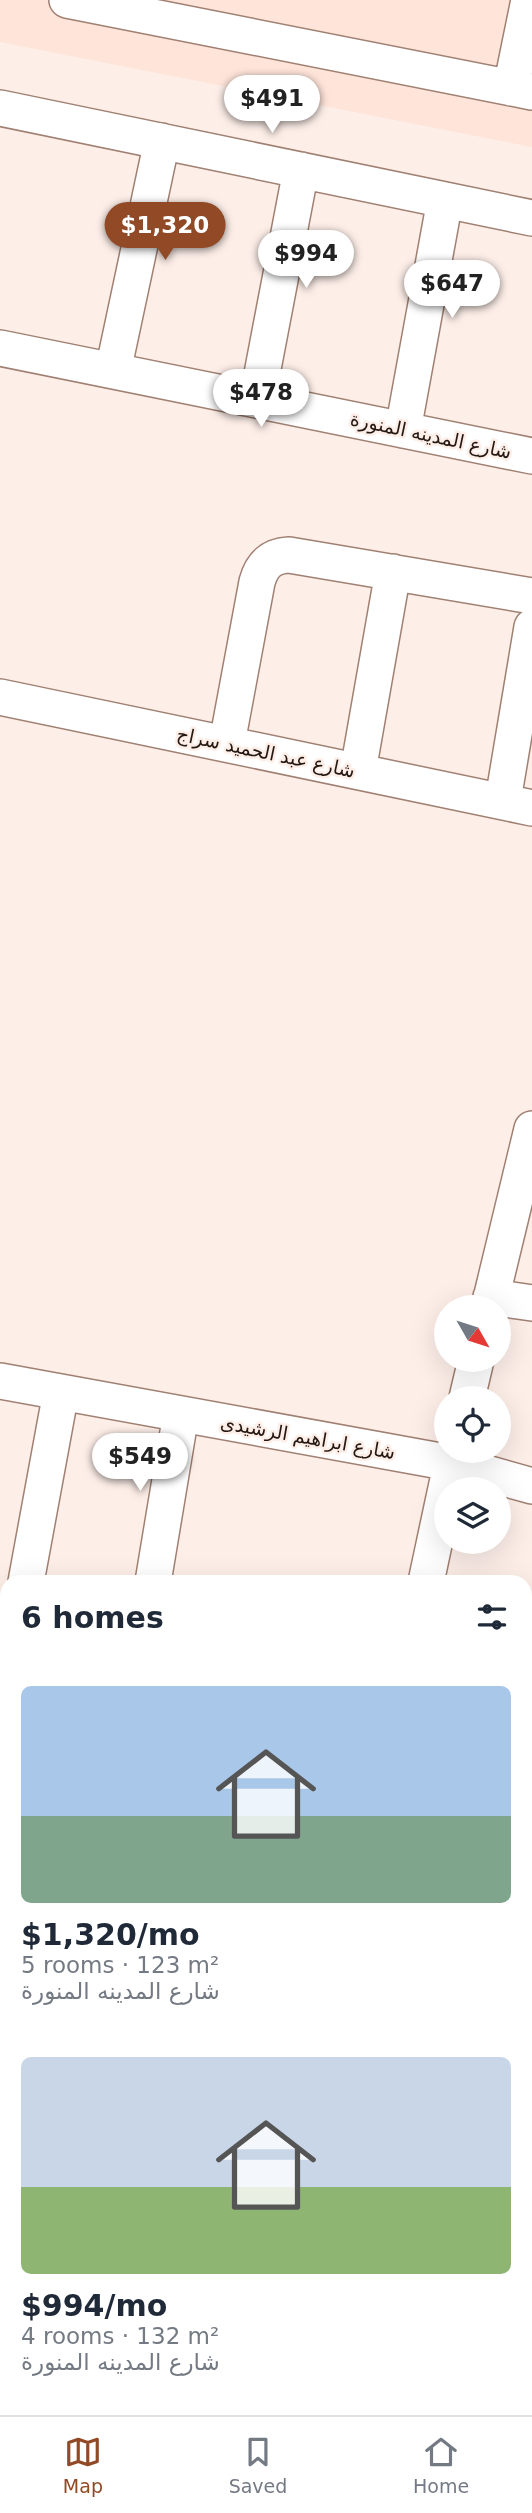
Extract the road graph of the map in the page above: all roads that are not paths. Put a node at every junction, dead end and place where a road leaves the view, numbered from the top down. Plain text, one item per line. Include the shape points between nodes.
1 (67, 0) edge
2 (529, 0) edge
3 (522, 90) edge
4 (0, 108) edge
5 (162, 141) junction
6 (301, 170) junction
7 (444, 200) junction
8 (532, 218) edge
9 (0, 348) edge
10 (113, 371) junction
11 (257, 400) junction
12 (403, 430) junction
13 (532, 456) edge
14 (393, 572) junction
15 (532, 596) edge
16 (532, 627) edge
17 (0, 697) edge
18 (226, 743) junction
19 (358, 771) junction
20 (517, 804) edge
21 (532, 1129) edge
22 (492, 1295) edge
23 (511, 1302) edge
24 (532, 1303) edge
25 (0, 1381) edge
26 (61, 1392) junction
27 (181, 1414) junction
28 (434, 1454) edge
29 (452, 1463) edge
30 (469, 1463) edge
31 (532, 1486) edge
32 (27, 1575) edge
33 (154, 1575) edge
34 (428, 1575) edge

1 - 3 street
2 - 3 street
4 - 5 street
5 - 6 street
5 - 10 street
6 - 7 street
6 - 11 street
7 - 8 street
7 - 12 street
9 - 10 street, شارع المدينه المنورة
10 - 11 street, شارع المدينه المنورة
11 - 12 street, شارع المدينه المنورة
12 - 13 street, شارع المدينه المنورة
14 - 15 street
14 - 18 street via 289,555 277,556 260,570
14 - 19 street
16 - 20 street
17 - 18 street, شارع عبد الحميد سراج
18 - 19 street, شارع عبد الحميد سراج
19 - 20 street, شارع عبد الحميد سراج
21 - 22 street
23 - 24 street
25 - 26 street, شارع ابراهيم الرشيدى
26 - 27 street, شارع ابراهيم الرشيدى
26 - 32 street
27 - 28 street, شارع ابراهيم الرشيدى
27 - 33 street
29 - 34 street
30 - 31 street, شارع ابراهيم الرشيدى

